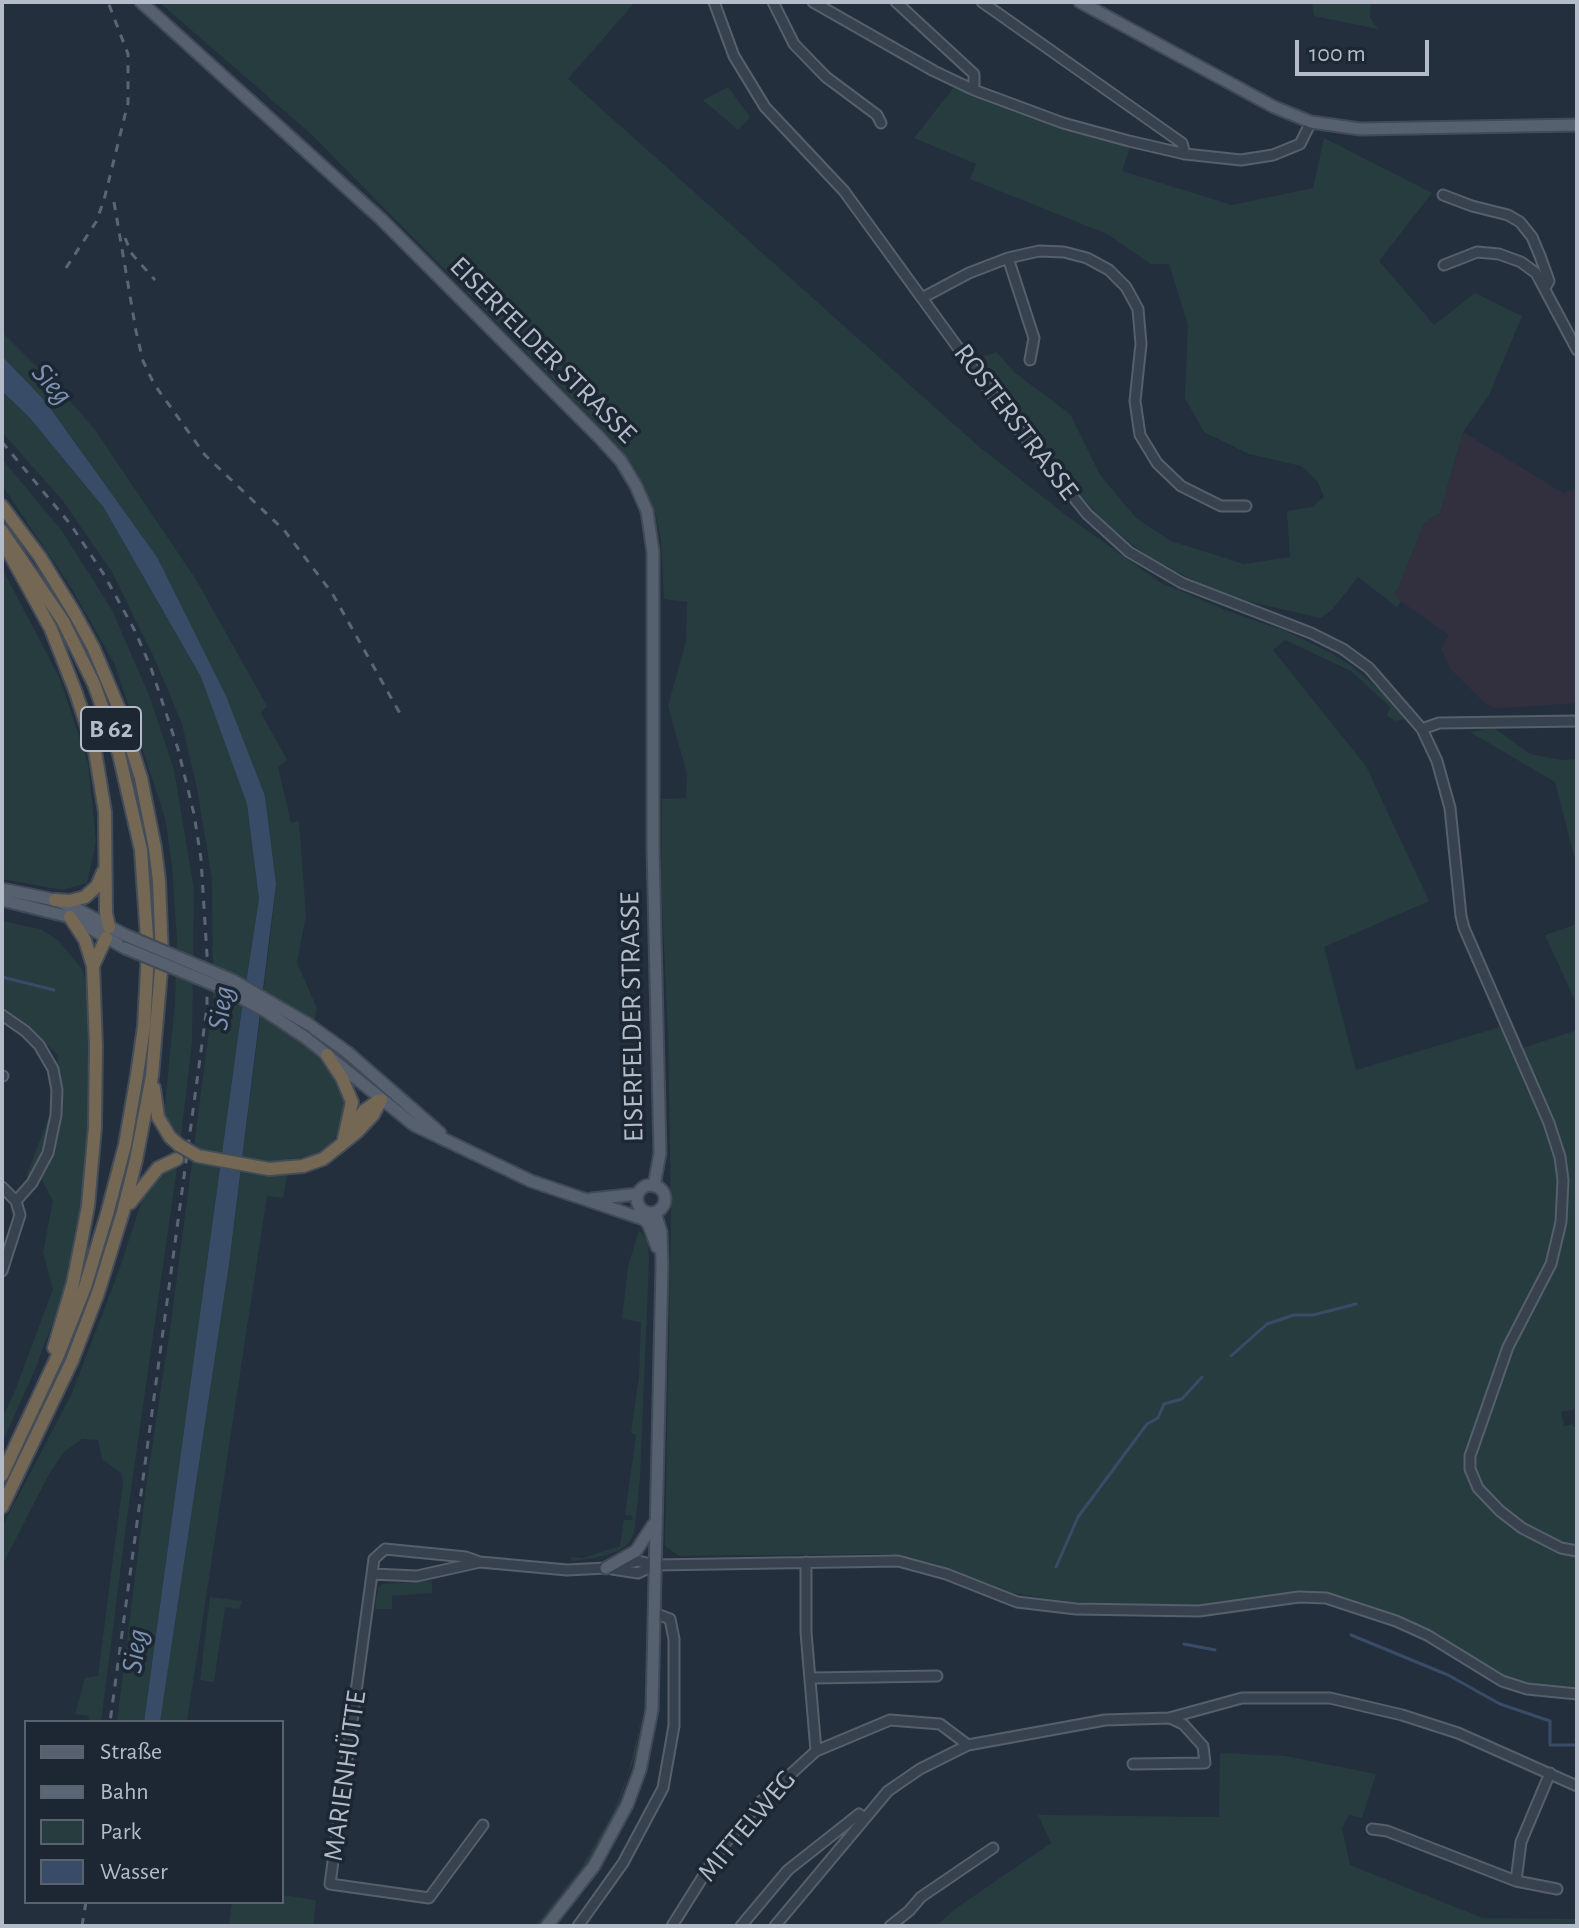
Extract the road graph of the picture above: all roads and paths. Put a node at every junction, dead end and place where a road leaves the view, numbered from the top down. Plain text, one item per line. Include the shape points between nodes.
1 (141, 2) edge
2 (714, 2) edge
3 (773, 2) edge
4 (813, 2) edge
5 (896, 2) edge
6 (982, 2) edge
7 (1080, 2) edge
8 (974, 90) junction
9 (1311, 122) junction
10 (881, 123) dead end
11 (1577, 125) edge
12 (1185, 154) junction
13 (1443, 195) dead end
14 (1008, 258) junction
15 (1444, 265) dead end
16 (1545, 288) junction
17 (922, 298) junction
18 (1577, 350) edge
19 (1030, 360) dead end
20 (2, 506) edge
21 (1246, 506) dead end
22 (2, 531) edge
23 (2, 541) edge
24 (1577, 721) edge
25 (1422, 729) junction
26 (106, 865) junction
27 (2, 889) edge
28 (2, 900) edge
29 (55, 900) junction
30 (70, 917) junction
31 (108, 932) junction
32 (125, 942) junction
33 (93, 966) junction
34 (2, 1015) edge
35 (327, 1055) junction
36 (152, 1076) junction
37 (386, 1094) junction
38 (343, 1143) junction
39 (178, 1152) junction
40 (654, 1186) junction
41 (2, 1187) edge
42 (586, 1199) junction
43 (638, 1199) junction
44 (16, 1201) junction
45 (123, 1212) junction
46 (655, 1213) junction
47 (662, 1265) junction
48 (2, 1271) edge
49 (25, 1428) junction
50 (2, 1475) edge
51 (2, 1507) edge
52 (655, 1521) junction
53 (1577, 1551) edge
54 (480, 1562) junction
55 (806, 1562) junction
56 (655, 1565) junction
57 (606, 1568) junction
58 (372, 1574) junction
59 (654, 1613) junction
60 (937, 1676) dead end
61 (811, 1678) junction
62 (1577, 1694) edge
63 (1169, 1718) junction
64 (968, 1745) junction
65 (816, 1751) junction
66 (1133, 1764) dead end
67 (1550, 1773) junction
68 (1577, 1786) edge
69 (864, 1818) junction
70 (483, 1825) dead end
71 (1372, 1829) dead end
72 (993, 1848) dead end
73 (1516, 1881) junction
74 (1557, 1889) dead end
75 (547, 1926) edge
76 (578, 1926) edge
77 (672, 1926) edge
78 (741, 1926) edge
79 (775, 1926) edge
80 (890, 1926) edge

1 - 40 main road, EISERFELDER STRASSE via 381,219 599,437 621,461 647,511 653,552 660,1153
2 - 17 street, ROSTERSTRASSE via 734,56 765,107 844,191
3 - 10 street via 794,44
4 - 8 street
5 - 8 street via 974,74
6 - 12 street via 1182,143
7 - 9 main road
8 - 12 street via 1063,123
9 - 11 main road via 1360,129
9 - 12 street via 1300,144 1273,155 1241,160
13 - 16 street via 1520,222 1540,256 1549,281
14 - 17 street
14 - 19 street via 1034,338
14 - 21 street via 1064,252 1109,270 1126,287 1138,309 1141,344 1135,401 1140,435 1157,463 1181,486 1221,506
15 - 16 street via 1477,252 1499,254 1536,273
16 - 18 street
17 - 25 street, ROSTERSTRASSE via 1051,472 1114,540 1182,583 1343,649 1369,668
20 - 36 highway, B 62 via 59,586 93,647 141,778 155,848 161,921
22 - 49 highway, B 62 via 63,621 107,718 134,812 147,937 141,1051 117,1180 81,1298
23 - 26 highway, B 62 via 51,629 88,727 103,793
24 - 25 street via 1439,723
25 - 53 street, ROSTERSTRASSE via 1450,808 1464,928 1549,1123 1563,1180 1560,1230 1551,1264 1508,1347 1470,1469 1478,1488 1522,1528
26 - 29 highway via 85,897
26 - 31 highway, B 62
27 - 29 main road
28 - 30 main road
29 - 31 main road
30 - 31 main road
30 - 33 highway, B 62
31 - 32 main road
31 - 33 highway, B 62
32 - 35 main road, bridge via 267,1012
32 - 37 main road, bridge via 234,981 308,1024 347,1052
33 - 49 highway, B 62 via 96,1086 88,1206 64,1315
34 - 44 street via 39,1045 53,1069 57,1090 48,1153
35 - 37 main road
35 - 38 highway via 352,1102
36 - 39 highway, B 62 via 158,1117
36 - 45 highway, B 62
37 - 38 highway, B 62 via 364,1111
37 - 42 main road via 414,1125 503,1170
38 - 39 highway, B 62 via 323,1159 269,1169
39 - 45 highway, B 62 via 151,1175
40 - 43 main road via 643,1188
40 - 46 main road, EISERFELDER STRASSE via 665,1201
41 - 44 street
42 - 43 main road
42 - 47 main road via 648,1223
43 - 46 main road via 643,1211
44 - 48 street via 19,1225
45 - 51 highway, B 62 via 72,1361
46 - 47 main road, EISERFELDER STRASSE
47 - 52 main road, EISERFELDER STRASSE
49 - 50 highway, B 62
52 - 56 main road, EISERFELDER STRASSE
52 - 57 main road via 636,1551
54 - 57 street
54 - 58 street via 424,1576
54 - 58 street via 385,1549 376,1556
55 - 56 street
55 - 61 street
55 - 62 street via 898,1561 1017,1602 1076,1609 1199,1611 1326,1598 1427,1635 1502,1681
56 - 57 street via 638,1561
56 - 59 main road, EISERFELDER STRASSE
58 - 70 street, MARIENHÜTTE via 330,1884 429,1898
59 - 75 main road, EISERFELDER STRASSE via 652,1710 640,1770 600,1856
59 - 76 street via 670,1619 674,1639 674,1726 663,1788 623,1863
60 - 61 street
61 - 65 street
63 - 64 street via 1105,1720
63 - 66 street via 1183,1724 1203,1746 1205,1763
63 - 67 street via 1242,1698 1330,1698 1458,1733
64 - 65 street, MITTELWEG via 940,1724 890,1720
64 - 69 street via 899,1783
65 - 77 street, MITTELWEG via 758,1804 721,1848
67 - 68 street
67 - 73 street via 1521,1842
69 - 78 street via 859,1814 788,1870
69 - 79 street
71 - 73 street
72 - 80 street via 921,1897
73 - 74 street

